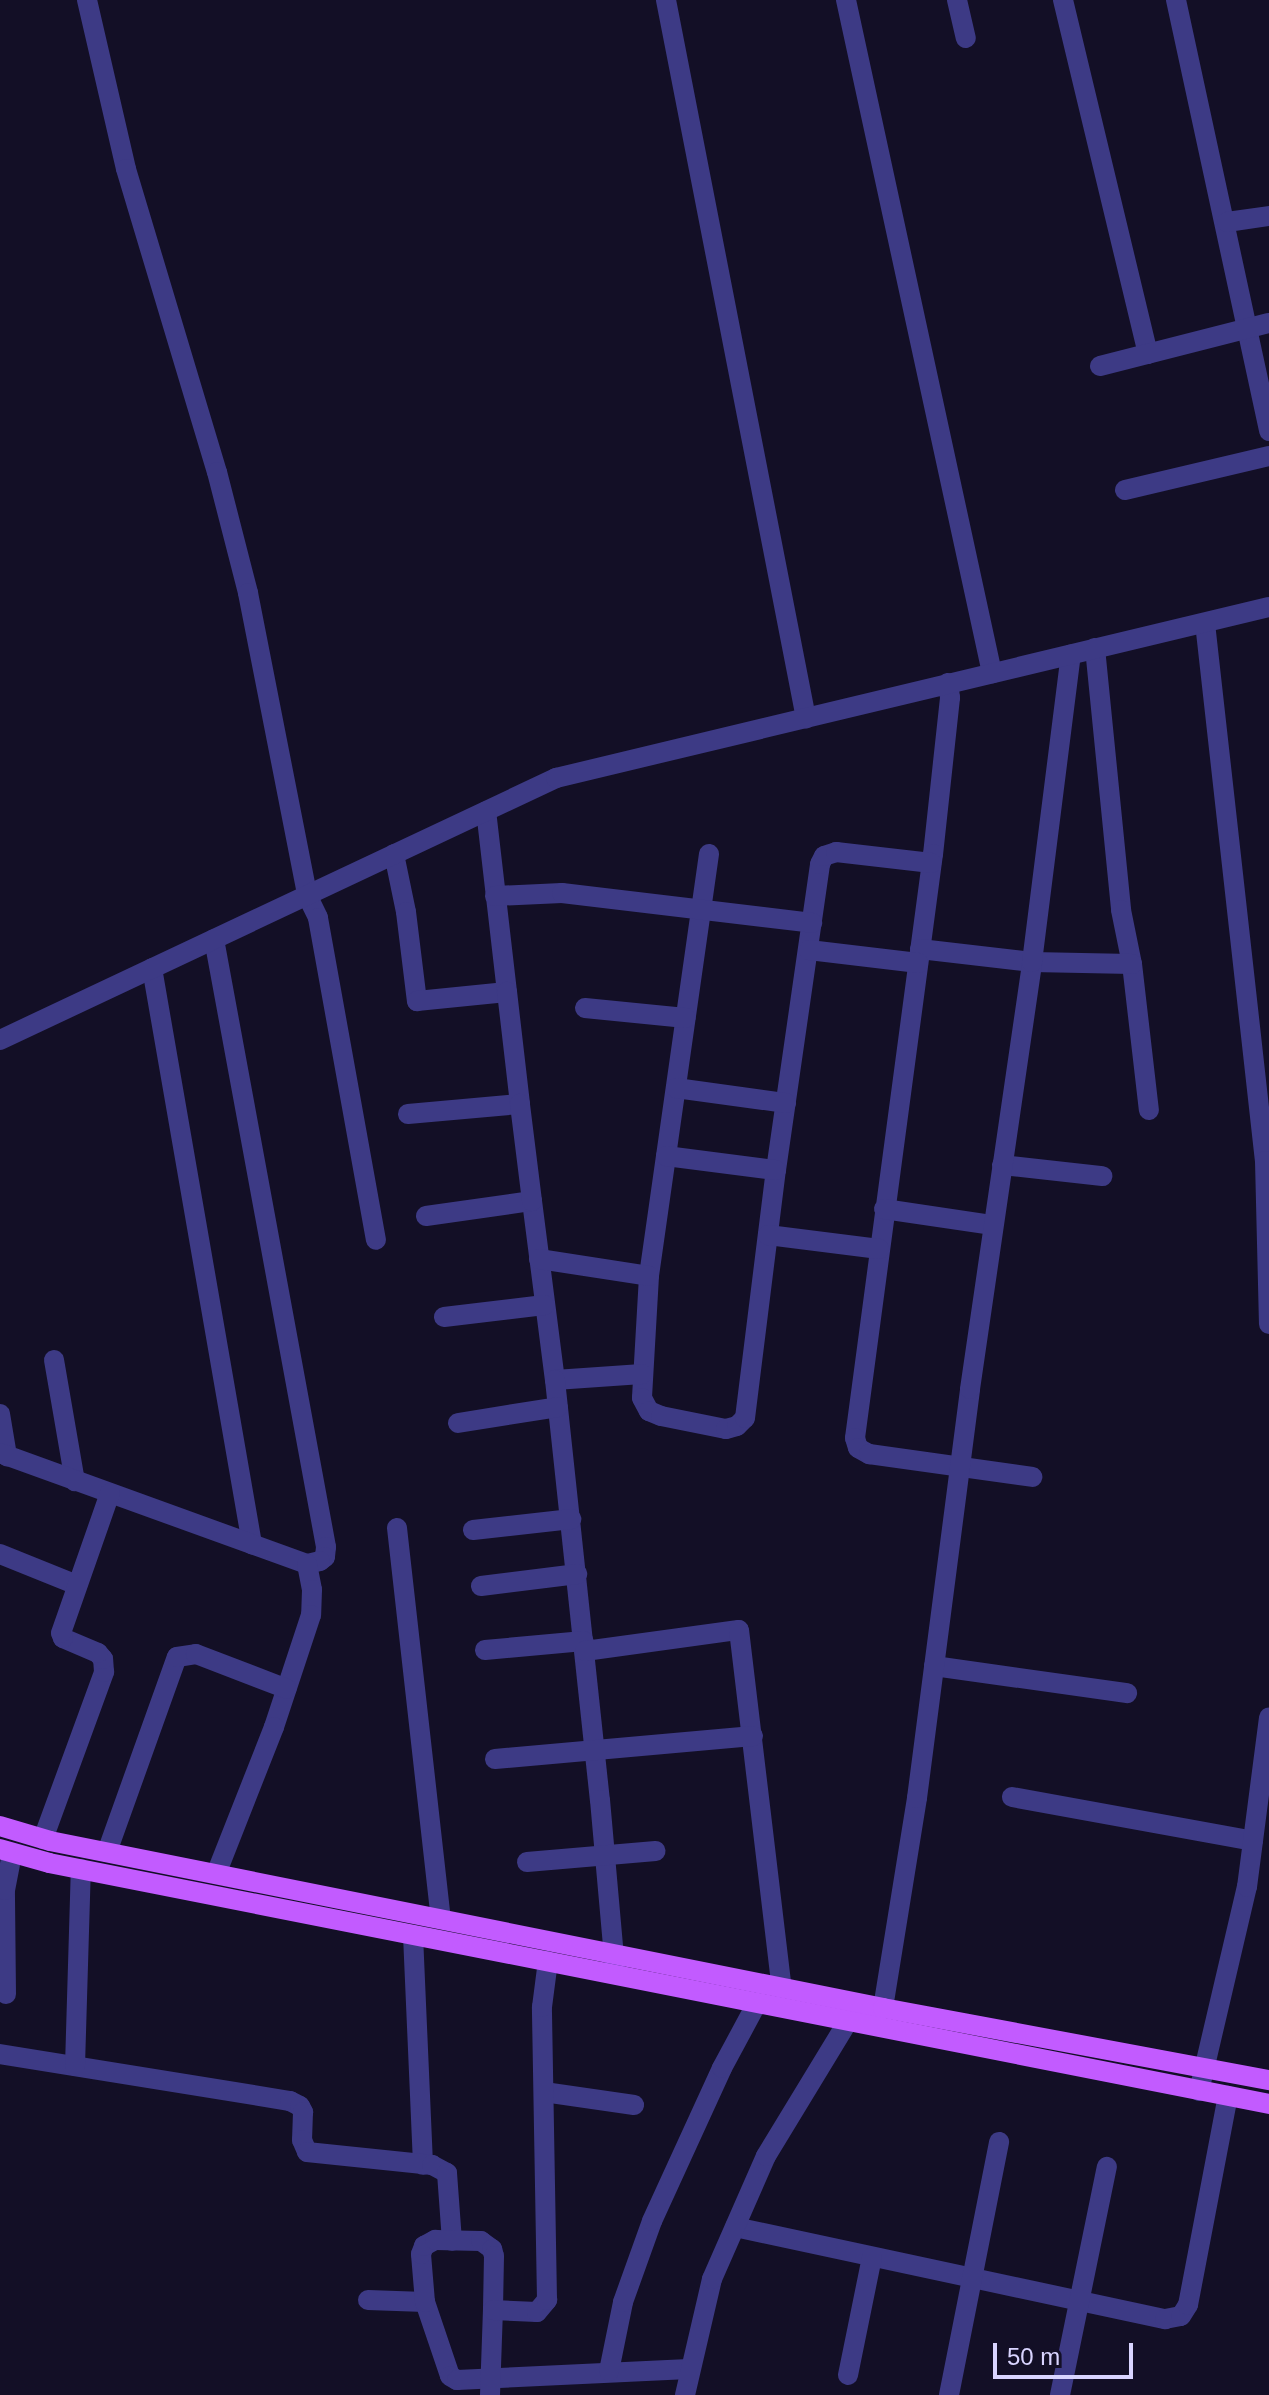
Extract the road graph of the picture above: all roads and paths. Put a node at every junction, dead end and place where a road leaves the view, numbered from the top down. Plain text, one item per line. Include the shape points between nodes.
1 (666, 0) edge
2 (846, 0) edge
3 (957, 0) edge
4 (1063, 0) edge
5 (1176, 0) edge
6 (82, 1) edge
7 (966, 38) dead end
8 (1269, 216) edge
9 (1227, 222) junction
10 (1269, 323) edge
11 (1245, 329) junction
12 (1148, 354) junction
13 (1100, 366) dead end
14 (1269, 431) edge
15 (1269, 456) edge
16 (1125, 490) dead end
17 (1269, 607) edge
18 (1205, 623) junction
19 (1095, 648) junction
20 (1071, 654) junction
21 (992, 673) junction
22 (948, 683) junction
23 (806, 718) junction
24 (486, 811) junction
25 (394, 854) junction
26 (709, 854) dead end
27 (931, 863) junction
28 (307, 895) junction
29 (495, 896) junction
30 (703, 909) junction
31 (812, 923) junction
32 (214, 939) junction
33 (809, 950) junction
34 (919, 956) junction
35 (1032, 962) junction
36 (1132, 964) junction
37 (152, 968) junction
38 (507, 992) junction
39 (585, 1008) dead end
40 (686, 1018) junction
41 (0, 1040) edge
42 (676, 1088) junction
43 (786, 1103) junction
44 (520, 1104) junction
45 (1149, 1110) dead end
46 (408, 1114) dead end
47 (666, 1156) junction
48 (1267, 1161) edge
49 (1002, 1165) junction
50 (776, 1170) junction
51 (1102, 1176) dead end
52 (532, 1201) junction
53 (884, 1209) junction
54 (426, 1216) dead end
55 (993, 1225) junction
56 (768, 1235) junction
57 (376, 1240) dead end
58 (879, 1249) junction
59 (539, 1259) junction
60 (649, 1276) junction
61 (544, 1305) junction
62 (444, 1317) dead end
63 (1269, 1324) edge
64 (54, 1360) dead end
65 (642, 1374) junction
66 (555, 1380) junction
67 (558, 1407) junction
68 (0, 1414) edge
69 (458, 1423) dead end
70 (4, 1455) edge
71 (960, 1467) junction
72 (1032, 1477) dead end
73 (75, 1481) junction
74 (110, 1493) junction
75 (571, 1519) junction
76 (397, 1528) dead end
77 (473, 1530) dead end
78 (252, 1544) junction
79 (0, 1554) edge
80 (307, 1564) junction
81 (577, 1574) junction
82 (77, 1585) junction
83 (481, 1586) dead end
84 (584, 1646) junction
85 (485, 1650) dead end
86 (934, 1666) junction
87 (287, 1689) junction
88 (1127, 1693) dead end
89 (1269, 1717) edge
90 (753, 1736) junction
91 (595, 1751) junction
92 (495, 1759) dead end
93 (1265, 1782) edge
94 (1012, 1797) dead end
95 (0, 1826) edge
96 (43, 1839) junction
97 (1253, 1841) junction
98 (656, 1851) dead end
99 (6, 1852) edge
100 (107, 1852) junction
101 (605, 1857) junction
102 (527, 1862) dead end
103 (81, 1869) junction
104 (216, 1874) junction
105 (441, 1919) junction
106 (413, 1935) junction
107 (548, 1961) junction
108 (615, 1964) junction
109 (782, 1988) junction
110 (6, 1994) dead end
111 (757, 2003) junction
112 (883, 2008) junction
113 (848, 2021) junction
114 (0, 2054) edge
115 (75, 2066) junction
116 (1204, 2068) junction
117 (1269, 2080) edge
118 (1199, 2091) junction
119 (544, 2092) junction
120 (1228, 2096) junction
121 (1269, 2104) edge
122 (634, 2105) dead end
123 (999, 2142) dead end
124 (423, 2165) junction
125 (1107, 2167) dead end
126 (735, 2227) junction
127 (452, 2241) junction
128 (872, 2257) junction
129 (972, 2279) junction
130 (368, 2300) dead end
131 (425, 2302) junction
132 (1080, 2302) junction
133 (493, 2310) junction
134 (689, 2369) junction
135 (609, 2371) junction
136 (848, 2375) dead end
137 (490, 2388) edge
138 (685, 2395) edge
139 (949, 2395) edge
140 (1060, 2395) edge

1 - 23 street
2 - 21 street
3 - 7 street
4 - 12 street
5 - 9 street
6 - 28 street via 248,593
8 - 9 street
9 - 11 street
10 - 11 street
11 - 12 street
11 - 14 street
12 - 13 street
15 - 16 street
17 - 18 street
18 - 19 street
18 - 48 street
19 - 20 street
19 - 36 street via 1121,910
20 - 21 street
20 - 35 street
21 - 22 street
22 - 23 street
22 - 27 street
23 - 24 street via 556,778
24 - 25 street
24 - 29 street
25 - 28 street
25 - 38 street via 417,1001
26 - 30 street
27 - 31 street via 836,852 824,856
27 - 34 street
28 - 32 street
28 - 57 street via 318,918
29 - 30 street via 562,893
29 - 38 street
30 - 31 street
30 - 40 street
31 - 33 street
32 - 37 street
32 - 80 street via 326,1547 320,1561
33 - 34 street
33 - 43 street
34 - 35 street
34 - 53 street
35 - 36 street
35 - 49 street
36 - 45 street
37 - 41 street
37 - 78 street
38 - 44 street
39 - 40 street
40 - 42 street
42 - 43 street
42 - 47 street
43 - 50 street
44 - 46 street
44 - 52 street
47 - 50 street
47 - 60 street
48 - 63 street
49 - 51 street
49 - 55 street
50 - 56 street
52 - 54 street
52 - 59 street
53 - 55 street
53 - 58 street
55 - 71 street
56 - 58 street
56 - 65 street via 745,1418 726,1429 649,1411 642,1398
58 - 71 street via 855,1424 858,1448
59 - 60 street
59 - 61 street
60 - 65 street
61 - 62 street
61 - 66 street
64 - 73 street
65 - 66 street
66 - 67 street
67 - 69 street
67 - 75 street
68 - 70 street
70 - 73 street
71 - 72 street
71 - 86 street
73 - 74 street
74 - 78 street
74 - 82 street
75 - 77 street
75 - 81 street
76 - 105 street
78 - 80 street
79 - 82 street
80 - 87 street via 311,1615
81 - 83 street
81 - 84 street
82 - 96 street via 61,1633 98,1653 105,1665
84 - 85 street
84 - 90 street via 739,1630
84 - 91 street
86 - 88 street
86 - 112 street
87 - 100 street via 196,1654 177,1657
87 - 104 street
89 - 93 street
90 - 91 street
90 - 109 street
91 - 92 street
91 - 101 street
93 - 97 street
94 - 97 street
95 - 96 main road
96 - 100 main road
97 - 116 street
98 - 101 street
99 - 103 main road
99 - 110 street
100 - 104 main road
101 - 102 street
101 - 108 street
103 - 106 main road
103 - 115 street
104 - 105 main road
105 - 108 main road
106 - 107 main road
106 - 124 street
107 - 108 main road
107 - 119 street via 542,2007
108 - 109 main road
108 - 111 main road
109 - 112 main road
111 - 113 main road
111 - 135 street via 652,2221 623,2302
112 - 116 main road
113 - 118 main road
113 - 126 street via 766,2156
114 - 115 street
115 - 124 street via 290,2101 303,2112 307,2152
116 - 117 main road
116 - 118 street
118 - 120 main road
119 - 122 street
119 - 133 street via 547,2300 537,2312
120 - 121 main road
120 - 132 street via 1188,2305 1181,2316 1165,2319
123 - 129 street
124 - 127 street via 441,2169 449,2179
125 - 132 street
126 - 128 street
126 - 134 street via 712,2279
127 - 131 street via 424,2246
127 - 133 street via 481,2241 492,2249
128 - 129 street
128 - 136 street
129 - 132 street
129 - 139 street
130 - 131 street
131 - 137 street via 450,2376
132 - 140 street
133 - 137 street
134 - 135 street
134 - 138 street
135 - 137 street

